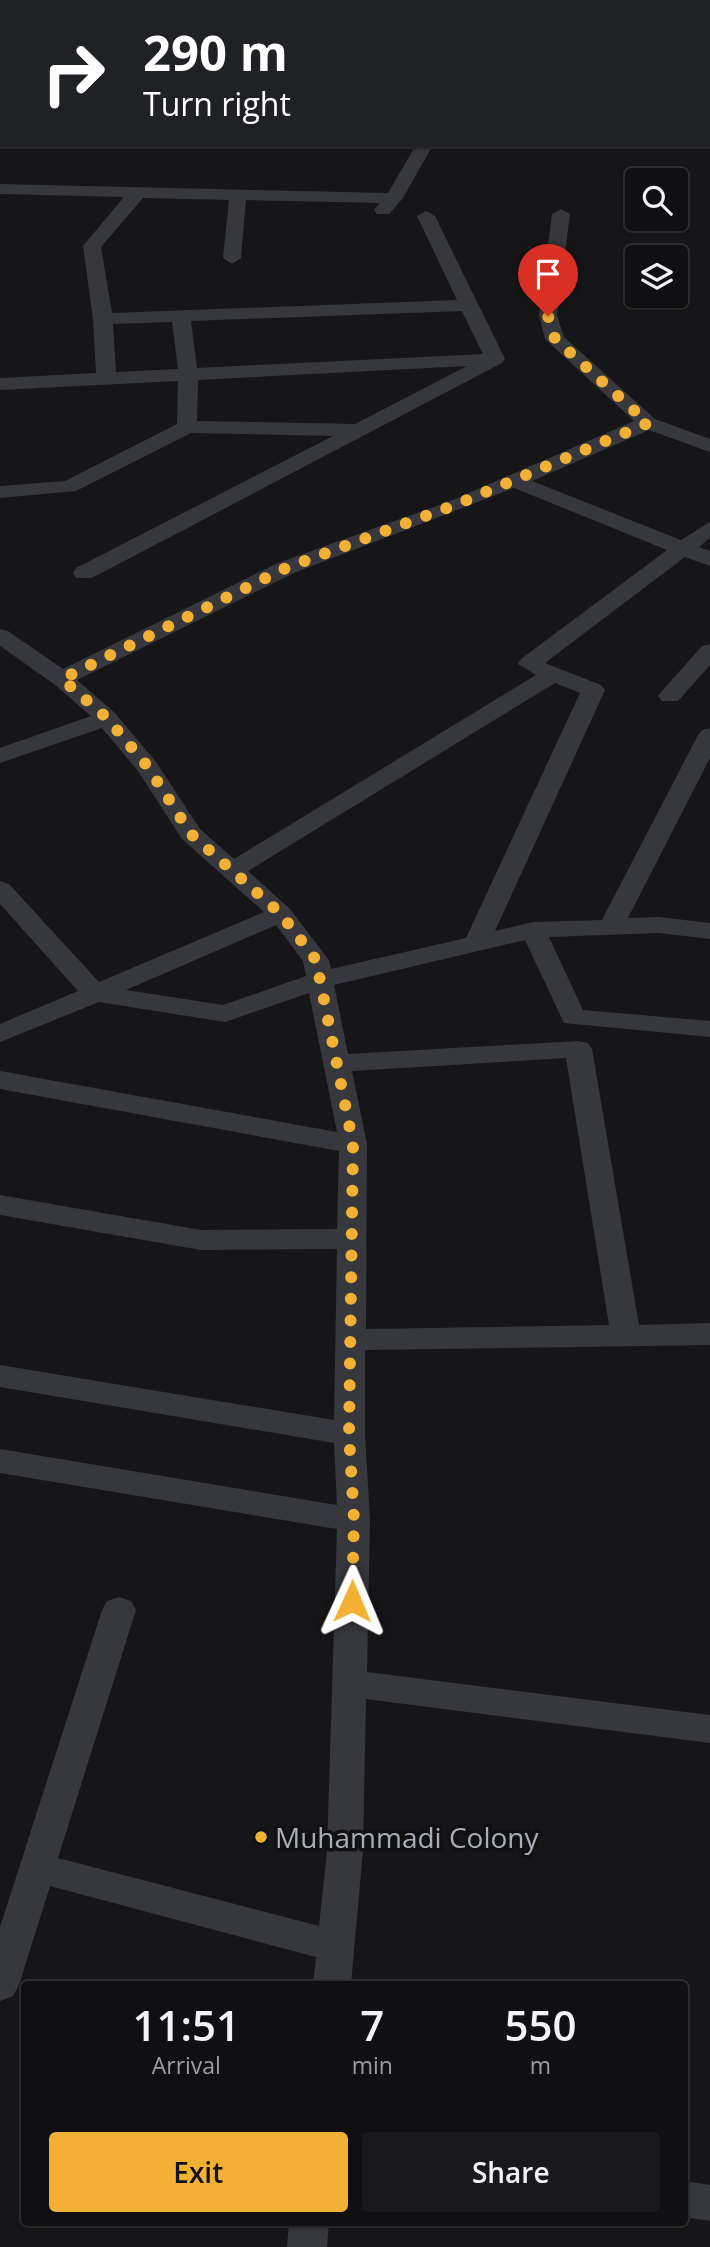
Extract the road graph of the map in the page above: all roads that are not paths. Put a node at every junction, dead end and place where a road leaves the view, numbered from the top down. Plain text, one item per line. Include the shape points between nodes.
1 (424, 147) edge
2 (0, 189) edge
3 (140, 190) junction
4 (238, 193) junction
5 (561, 214) dead end
6 (426, 216) dead end
7 (232, 258) dead end
8 (469, 305) junction
9 (181, 317) junction
10 (103, 318) junction
11 (495, 359) junction
12 (188, 374) junction
13 (106, 379) junction
14 (0, 384) edge
15 (648, 423) junction
16 (187, 427) junction
17 (359, 430) junction
18 (710, 446) edge
19 (514, 481) junction
20 (0, 492) edge
21 (710, 528) edge
22 (683, 548) junction
23 (710, 559) edge
24 (84, 573) dead end
25 (0, 636) edge
26 (710, 651) edge
27 (554, 674) junction
28 (62, 679) junction
29 (670, 696) dead end
30 (107, 718) junction
31 (710, 735) edge
32 (0, 756) edge
33 (233, 870) junction
34 (0, 889) edge
35 (281, 914) junction
36 (611, 927) junction
37 (533, 930) junction
38 (710, 932) edge
39 (477, 943) junction
40 (320, 981) junction
41 (95, 993) junction
42 (710, 1029) edge
43 (0, 1034) edge
44 (337, 1063) junction
45 (0, 1080) edge
46 (353, 1144) junction
47 (0, 1205) edge
48 (352, 1239) junction
49 (710, 1334) edge
50 (626, 1335) junction
51 (350, 1340) junction
52 (0, 1377) edge
53 (349, 1434) junction
54 (0, 1461) edge
55 (354, 1520) junction
56 (119, 1610) dead end
57 (349, 1683) junction
58 (710, 1729) edge
59 (37, 1868) junction
60 (336, 1946) junction
61 (332, 1981) edge
62 (0, 1985) edge
63 (688, 2200) edge
64 (710, 2203) edge
65 (309, 2226) edge
66 (307, 2247) edge

1 - 4 street via 389,204
2 - 3 street
3 - 4 street
3 - 10 street via 92,246
4 - 7 street
5 - 15 street via 548,316 555,339
6 - 8 street
8 - 9 street
8 - 11 street
9 - 10 street
9 - 12 street
10 - 13 street
11 - 12 street
11 - 17 street
12 - 13 street
12 - 16 street
13 - 14 street
15 - 18 street
15 - 19 street
16 - 17 street
16 - 20 street via 69,487
17 - 24 street
19 - 22 street
19 - 28 street via 286,568
21 - 22 street
22 - 23 street
22 - 27 street via 529,664
25 - 28 street
26 - 29 street
27 - 33 street
27 - 39 street via 593,690
28 - 30 street
30 - 32 street
30 - 33 street via 148,767 191,834
31 - 36 street
33 - 35 street
34 - 41 street
35 - 40 street via 316,960
35 - 41 street
36 - 37 street
36 - 38 street via 659,925
37 - 39 street
37 - 42 street via 573,1017
39 - 40 street
40 - 41 street via 225,1014
40 - 44 street
41 - 43 street
44 - 46 street
44 - 50 street via 578,1048
45 - 46 street
46 - 48 street
47 - 48 street via 201,1240
48 - 51 street
49 - 50 street
50 - 51 street
51 - 53 street
52 - 53 street
53 - 55 street
54 - 55 street
55 - 57 street
56 - 59 street
57 - 58 street
57 - 60 street via 345,1852
59 - 60 street
59 - 62 street
60 - 61 street
63 - 64 street
65 - 66 street

